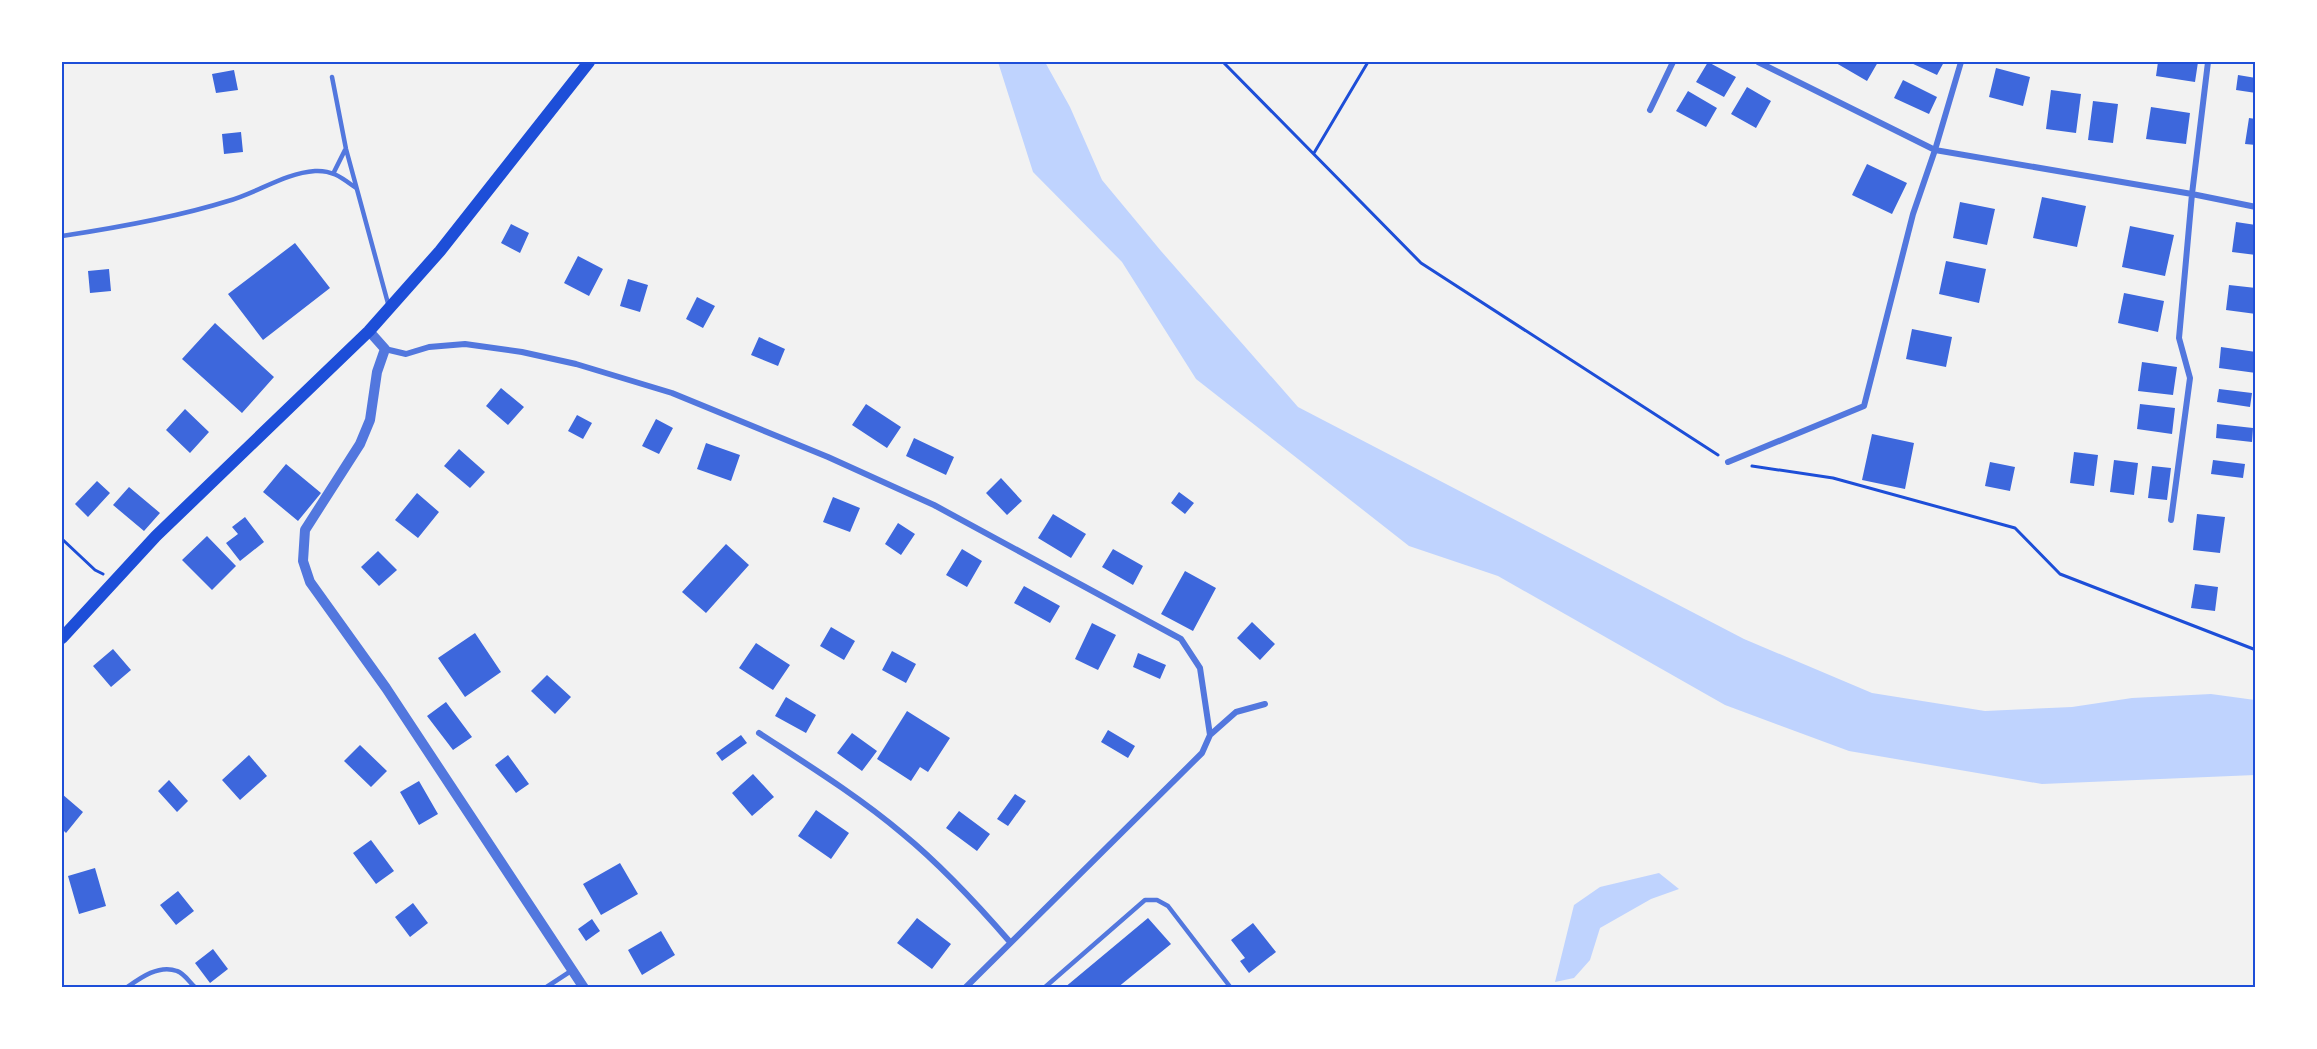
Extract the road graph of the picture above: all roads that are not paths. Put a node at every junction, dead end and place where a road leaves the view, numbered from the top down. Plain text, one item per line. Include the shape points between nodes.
1 (589, 62) edge
2 (1673, 62) edge
3 (1758, 62) edge
4 (1961, 62) edge
5 (2208, 62) edge
6 (332, 77) dead end
7 (1650, 110) dead end
8 (346, 149) junction
9 (1935, 150) junction
10 (334, 172) junction
11 (356, 188) junction
12 (2192, 194) junction
13 (2256, 207) edge
14 (62, 236) edge
15 (389, 309) junction
16 (369, 331) junction
17 (385, 349) junction
18 (1728, 462) road end
19 (2171, 520) dead end
20 (62, 638) edge
21 (1265, 705) dead end
22 (759, 733) dead end
23 (1210, 735) junction
24 (1010, 942) junction
25 (572, 970) junction
26 (126, 987) edge
27 (195, 987) edge
28 (545, 987) edge
29 (585, 987) edge
30 (964, 987) edge
31 (1044, 987) edge
32 (1231, 987) edge

1 - 15 main road
2 - 7 street
3 - 9 street
4 - 9 street
5 - 12 street
6 - 8 lane
8 - 10 lane
8 - 11 lane
9 - 12 street
9 - 18 street via 1913,214 1864,406
10 - 11 lane
10 - 14 lane via 298,174 228,201
11 - 15 lane
12 - 13 street
12 - 19 street via 2180,338 2190,378
15 - 16 main road
16 - 17 street
16 - 20 main road via 156,536
17 - 23 street via 405,354 465,344 576,364 672,393 828,456 934,505 1181,639 1200,668
17 - 25 street via 377,372 370,420 360,444 304,531 303,561 310,582 386,688
21 - 23 street via 1236,712
22 - 24 street via 904,834 972,899
23 - 24 street via 1202,753 1159,798
24 - 30 street
25 - 28 lane
25 - 29 street
26 - 27 lane via 165,969 178,971
31 - 32 lane via 1144,900 1168,906

